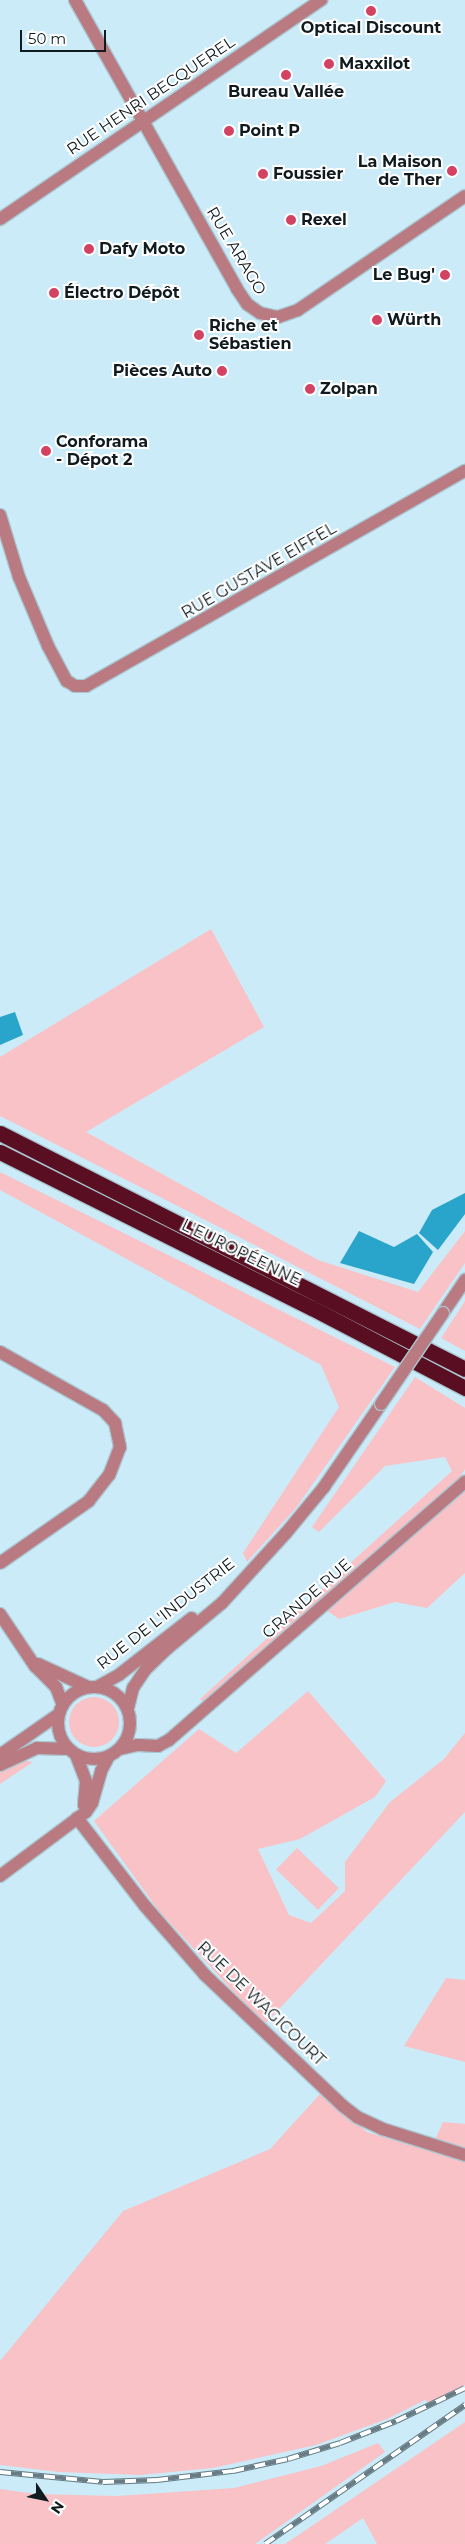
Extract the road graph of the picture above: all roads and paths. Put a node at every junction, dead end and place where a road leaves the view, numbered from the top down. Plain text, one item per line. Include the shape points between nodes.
1 (76, 0) edge
2 (321, 0) edge
3 (143, 121) junction
4 (465, 196) edge
5 (0, 219) edge
6 (465, 471) edge
7 (0, 515) edge
8 (0, 1133) edge
9 (0, 1152) edge
10 (465, 1280) edge
11 (0, 1352) edge
12 (465, 1369) edge
13 (465, 1388) edge
14 (465, 1482) edge
15 (0, 1563) edge
16 (254, 1566) junction
17 (0, 1614) edge
18 (30, 1657) junction
19 (93, 1687) junction
20 (128, 1708) junction
21 (61, 1709) junction
22 (131, 1726) junction
23 (169, 1740) junction
24 (72, 1752) junction
25 (115, 1753) junction
26 (0, 1756) edge
27 (0, 1765) edge
28 (77, 1818) junction
29 (0, 1876) edge
30 (465, 2155) edge

1 - 3 street, RUE ARAGO
2 - 3 street, RUE HENRI BECQUEREL
3 - 4 street, RUE ARAGO via 243,300 272,317 298,310
3 - 5 street, RUE HENRI BECQUEREL
6 - 7 street, RUE GUSTAVE EIFFEL via 100,680 80,687 67,681 35,619
8 - 12 highway, L'EUROPÉENNE
9 - 13 highway, L'EUROPÉENNE
10 - 16 street, RUE DE L'INDUSTRIE, bridge via 320,1492
11 - 15 street via 103,1410 115,1423 120,1447 109,1475 89,1501
14 - 23 street, GRANDE RUE
16 - 19 street, RUE DE L'INDUSTRIE via 196,1616 120,1674
16 - 20 street, RUE DE L'INDUSTRIE via 222,1603 149,1666 133,1688
17 - 18 street
18 - 19 street via 50,1670
18 - 21 street via 56,1687
19 - 20 street via 114,1692
19 - 21 street via 76,1692
20 - 22 street
21 - 24 street via 59,1733
21 - 26 street
22 - 23 street via 149,1741
22 - 25 street via 125,1742
23 - 25 street, GRANDE RUE via 158,1746 138,1746
24 - 25 street, GRANDE RUE via 93,1760
24 - 27 street, GRANDE RUE via 37,1748
24 - 28 street via 87,1790
25 - 28 street via 101,1771 90,1806
28 - 29 street
28 - 30 street, RUE DE WAGICOURT via 148,1910 205,1975 343,2106 357,2117 383,2129

